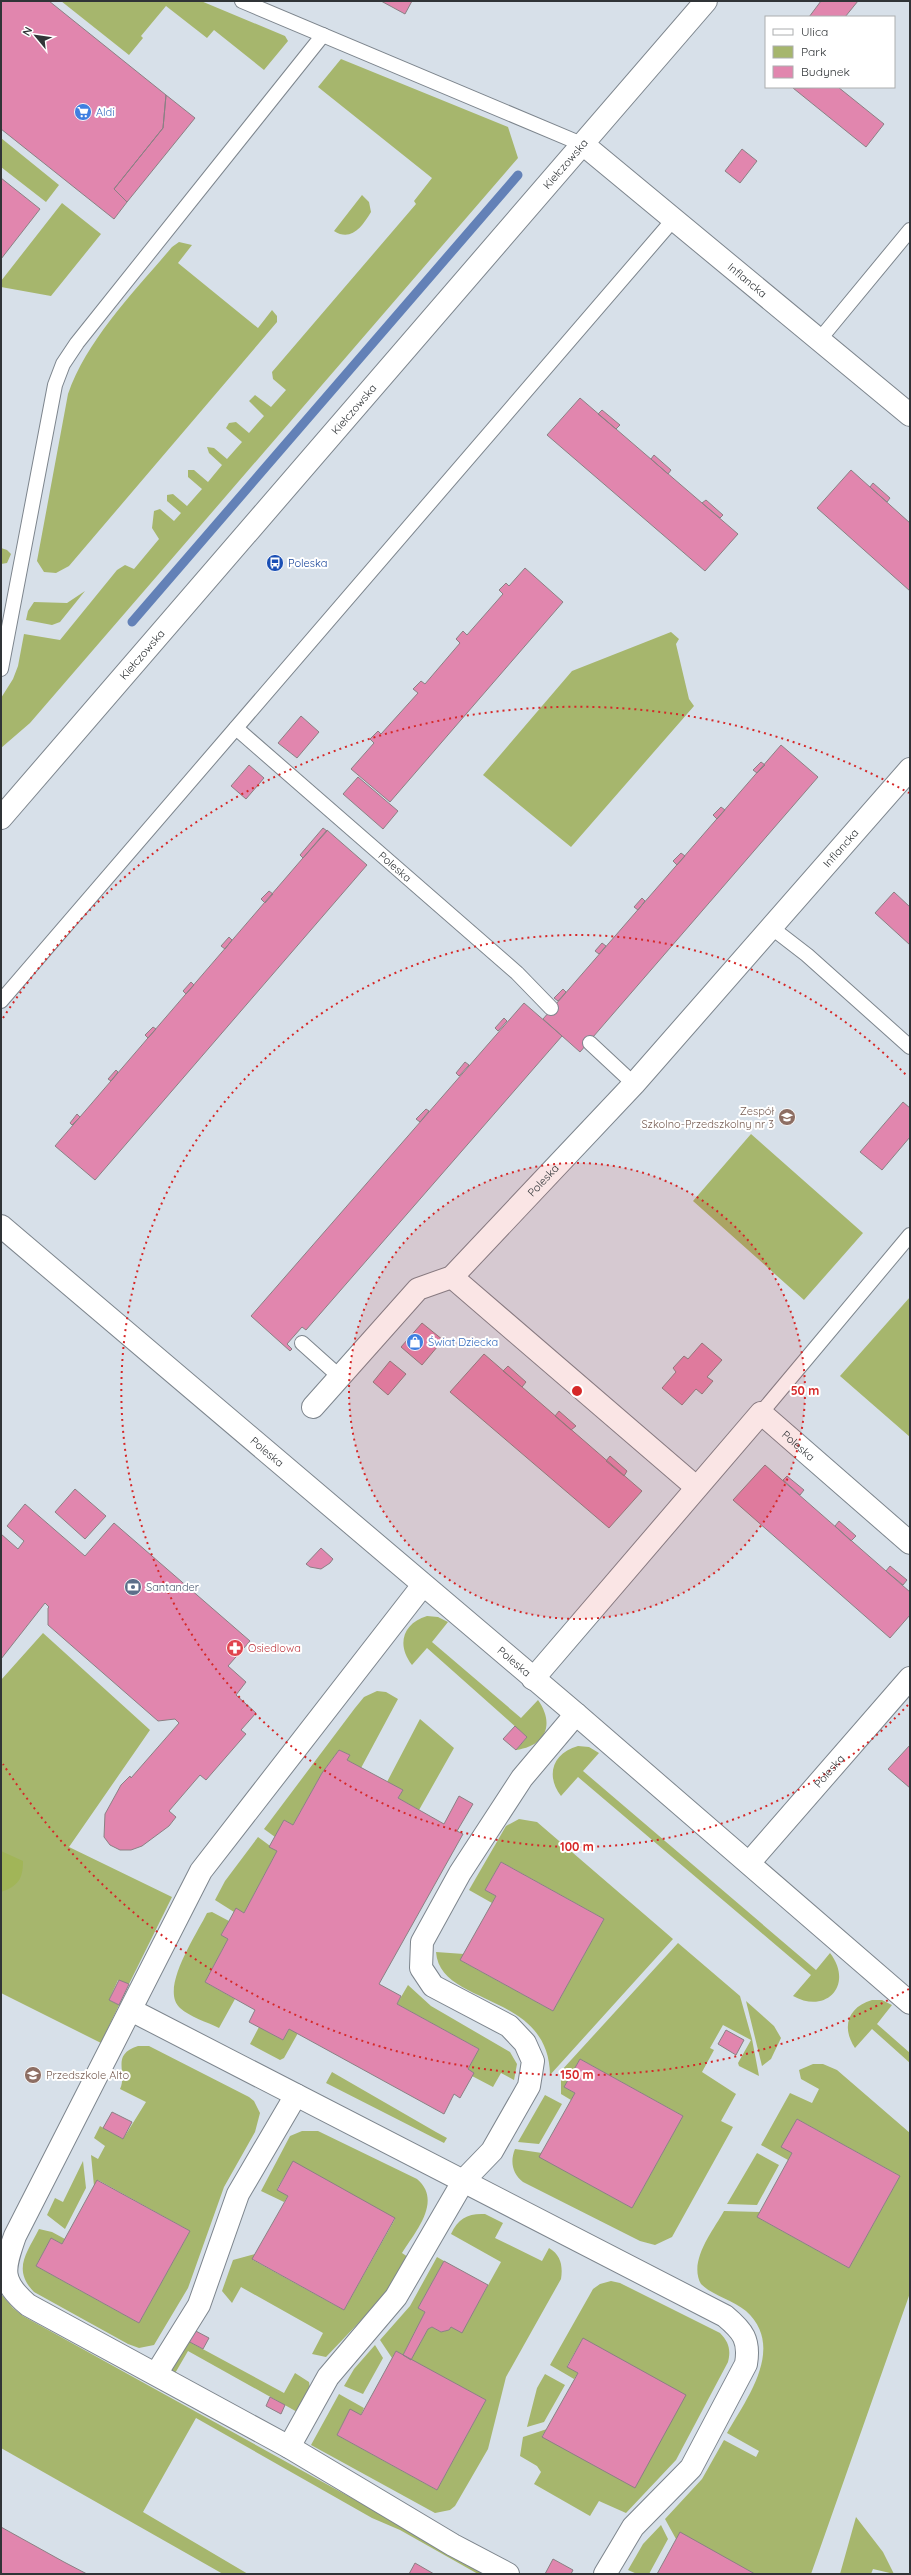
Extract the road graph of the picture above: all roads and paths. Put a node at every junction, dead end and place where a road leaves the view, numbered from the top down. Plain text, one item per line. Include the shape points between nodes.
1 (242, 1) edge
2 (706, 1) edge
3 (323, 35) junction
4 (584, 145) junction
5 (673, 220) junction
6 (910, 230) edge
7 (820, 339) junction
8 (910, 415) edge
9 (1, 670) edge
10 (236, 728) junction
11 (910, 768) edge
12 (1, 818) edge
13 (772, 928) junction
14 (1, 1001) edge
15 (551, 1008) dead end
16 (590, 1043) dead end
17 (910, 1046) edge
18 (634, 1084) junction
19 (1, 1226) edge
20 (910, 1236) edge
21 (452, 1277) junction
22 (302, 1343) dead end
23 (340, 1377) junction
24 (314, 1407) dead end
25 (761, 1413) junction
26 (696, 1487) junction
27 (910, 1544) edge
28 (423, 1585) junction
29 (910, 1678) edge
30 (533, 1679) junction
31 (576, 1714) junction
32 (749, 1863) junction
33 (910, 2003) edge
34 (131, 2010) junction
35 (296, 2095) junction
36 (464, 2180) junction
37 (156, 2374) junction
38 (289, 2447) junction
39 (508, 2574) edge
40 (605, 2574) edge

1 - 3 lane
2 - 4 street, Kiełczowska
3 - 4 lane
3 - 9 lane via 77,343 63,364 55,385
4 - 5 street, Inflancka
4 - 12 street, Kiełczowska
5 - 7 street, Inflancka
5 - 10 lane
6 - 7 lane
7 - 8 street, Inflancka
10 - 14 lane
10 - 15 lane, Poleska via 517,973
11 - 13 street, Inflancka
13 - 17 lane
13 - 18 street, Poleska
16 - 18 lane
18 - 21 street, Poleska
19 - 28 street, Poleska
20 - 25 lane
21 - 23 street, Poleska via 418,1289
21 - 26 street
22 - 23 lane
23 - 24 street, Poleska
25 - 26 street, Poleska
25 - 27 street, Poleska
26 - 30 street, Poleska
28 - 30 street, Poleska
28 - 34 street via 201,1871
29 - 32 street, Poleska
30 - 31 street, Poleska
31 - 32 street, Poleska
31 - 36 street via 522,1778 460,1873 422,1942 422,1968 433,1986 508,2026 525,2043 534,2061 529,2086 492,2151
32 - 33 street, Poleska
34 - 35 street
34 - 37 street via 15,2236 6,2262 6,2277 13,2292 28,2306
35 - 36 street
35 - 37 street via 238,2194 199,2305
36 - 38 street via 396,2297 328,2376
36 - 40 street via 725,2316 741,2330 748,2349 746,2364 691,2468 633,2527
37 - 38 street
38 - 39 street via 453,2545

